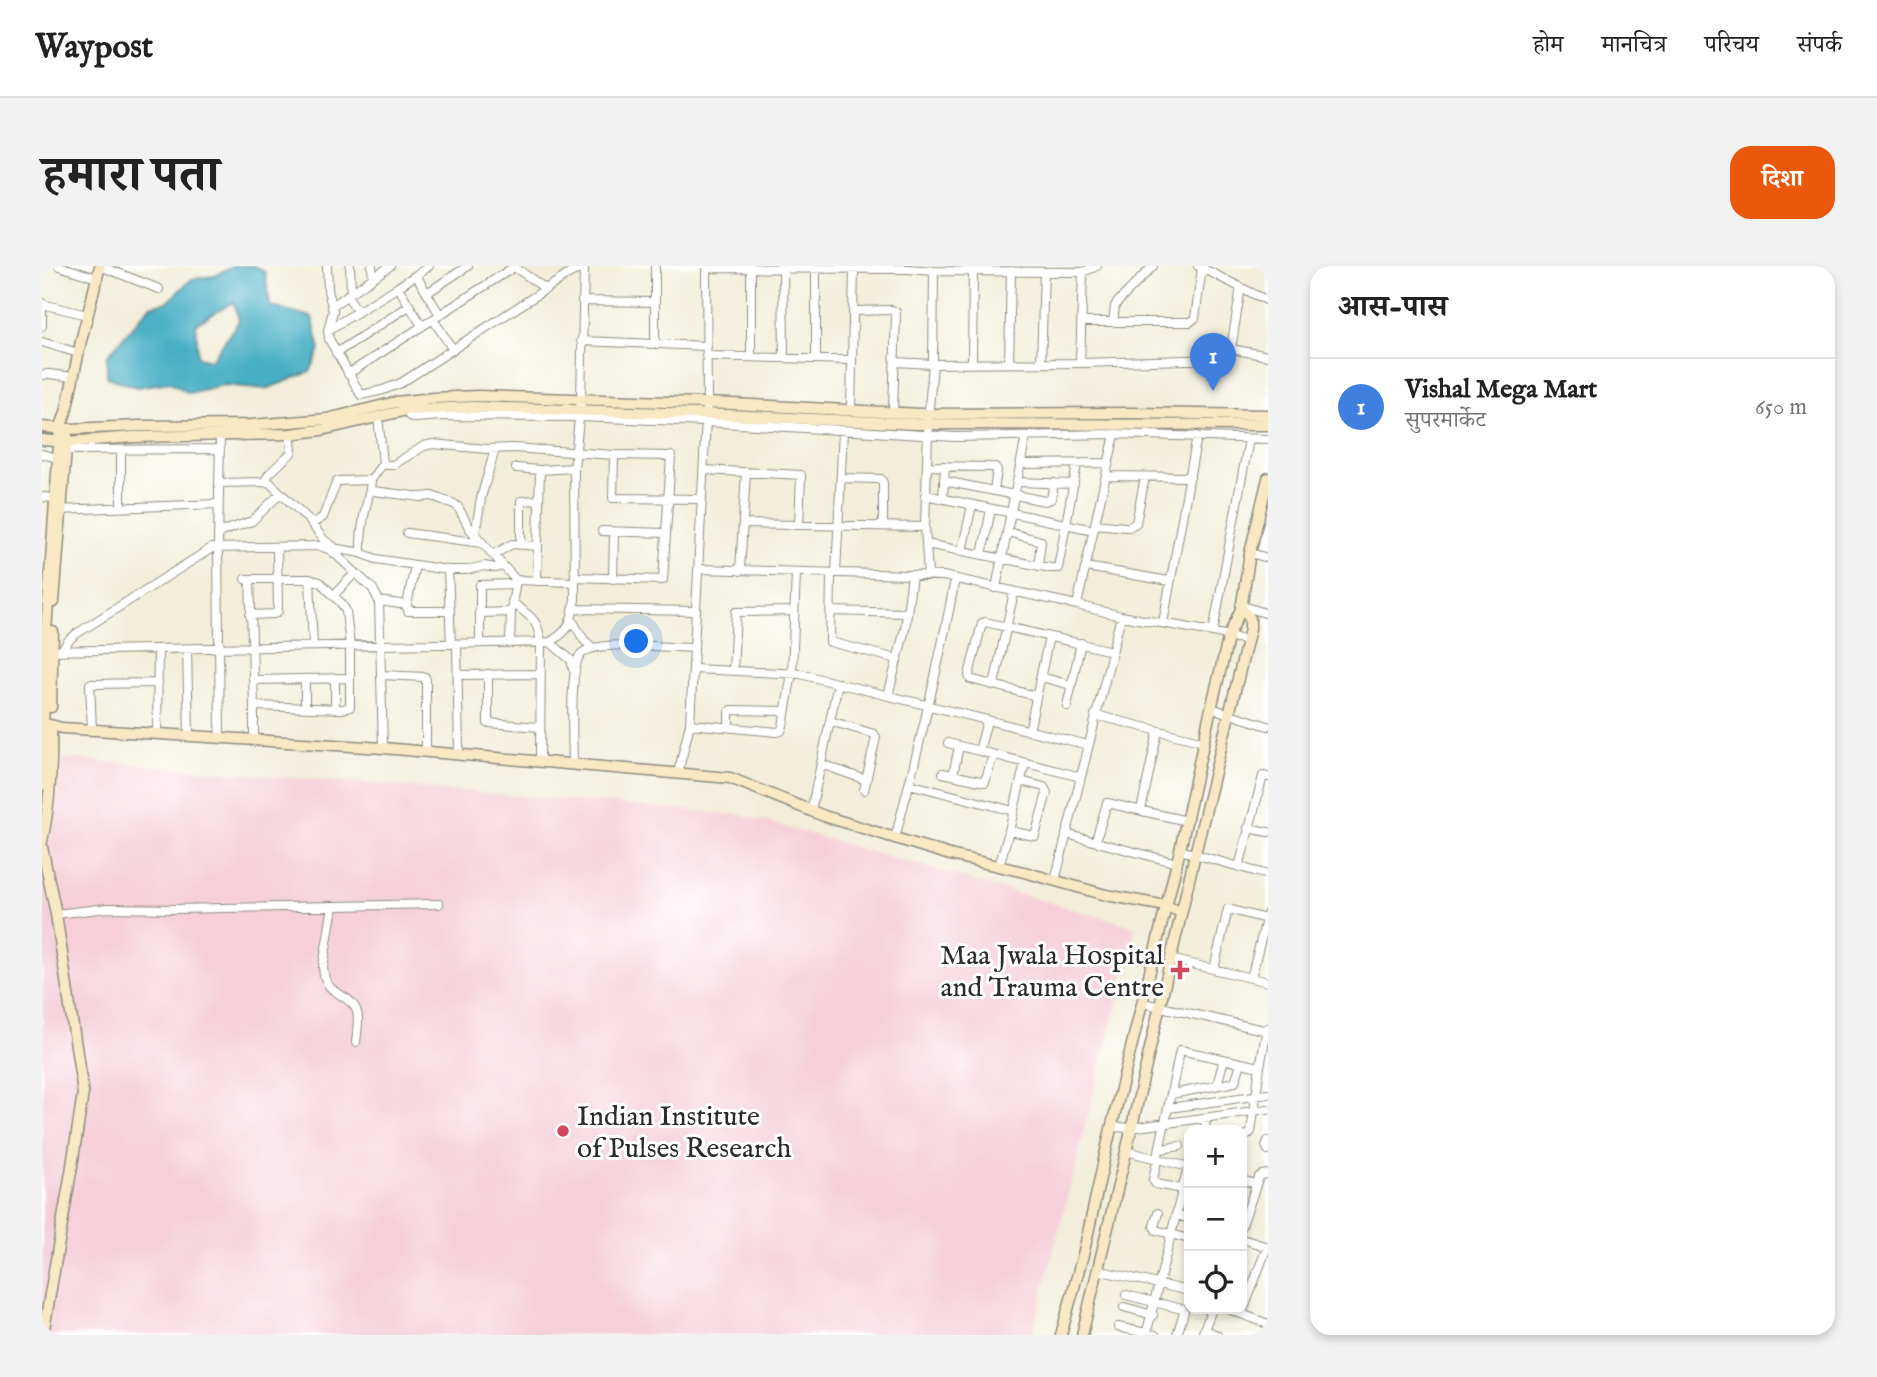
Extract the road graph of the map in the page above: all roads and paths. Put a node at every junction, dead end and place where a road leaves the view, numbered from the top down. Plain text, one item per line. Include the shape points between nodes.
1 (59, 266) edge
2 (327, 266) edge
3 (350, 266) edge
4 (372, 266) edge
5 (390, 266) edge
6 (429, 266) edge
7 (468, 266) edge
8 (654, 266) edge
9 (1097, 266) edge
10 (1153, 266) edge
11 (514, 267) edge
12 (584, 267) edge
13 (706, 267) edge
14 (751, 267) edge
15 (908, 267) edge
16 (1200, 267) edge
17 (794, 268) edge
18 (829, 268) edge
19 (945, 268) edge
20 (783, 269) junction
21 (816, 269) junction
22 (854, 269) junction
23 (99, 270) edge
24 (934, 271) junction
25 (972, 271) junction
26 (1011, 271) junction
27 (1044, 272) junction
28 (1083, 272) junction
29 (416, 275) junction
30 (373, 277) junction
31 (398, 287) junction
32 (1241, 287) junction
33 (159, 289) dead end
34 (545, 289) junction
35 (349, 293) junction
36 (427, 293) junction
37 (1268, 300) edge
38 (582, 301) junction
39 (655, 302) junction
40 (332, 306) junction
41 (409, 306) junction
42 (42, 308) edge
43 (854, 311) junction
44 (358, 312) junction
45 (87, 315) junction
46 (437, 317) junction
47 (1082, 322) junction
48 (1113, 322) junction
49 (42, 326) edge
50 (422, 326) junction
51 (328, 330) junction
52 (581, 341) junction
53 (42, 342) edge
54 (655, 344) junction
55 (707, 346) junction
56 (1231, 349) junction
57 (453, 350) junction
58 (78, 353) junction
59 (336, 353) junction
60 (706, 356) junction
61 (1268, 356) edge
62 (751, 357) junction
63 (784, 358) junction
64 (816, 359) junction
65 (851, 360) junction
66 (895, 362) junction
67 (972, 363) junction
68 (1009, 363) junction
69 (1041, 363) junction
70 (1080, 363) junction
71 (933, 364) junction
72 (348, 374) junction
73 (42, 375) edge
74 (73, 377) junction
75 (361, 395) junction
76 (580, 408) junction
77 (368, 409) junction
78 (851, 410) junction
79 (893, 412) junction
80 (707, 413) junction
81 (1268, 415) edge
82 (378, 417) junction
83 (928, 424) junction
84 (1268, 425) edge
85 (42, 427) edge
86 (64, 429) junction
87 (843, 430) junction
88 (290, 434) junction
89 (1115, 434) junction
90 (220, 435) junction
91 (1026, 436) junction
92 (1197, 436) junction
93 (1249, 439) junction
94 (1268, 439) edge
95 (42, 440) edge
96 (62, 448) junction
97 (220, 449) junction
98 (495, 449) junction
99 (121, 450) junction
100 (575, 452) junction
101 (42, 454) edge
102 (614, 455) junction
103 (383, 463) junction
104 (1109, 463) junction
105 (1021, 464) junction
106 (1077, 464) junction
107 (945, 466) junction
108 (927, 467) junction
109 (516, 468) dead end
110 (574, 468) junction
111 (540, 470) junction
112 (704, 470) junction
113 (746, 471) junction
114 (1106, 476) junction
115 (1145, 477) junction
116 (1190, 477) junction
117 (841, 478) junction
118 (1268, 478) edge
119 (265, 481) junction
120 (944, 481) junction
121 (1018, 482) junction
122 (219, 483) junction
123 (1054, 483) junction
124 (371, 484) junction
125 (1074, 484) junction
126 (994, 491) junction
127 (281, 493) junction
128 (1015, 494) junction
129 (1266, 494) edge
130 (925, 495) junction
131 (42, 497) edge
132 (668, 499) junction
133 (702, 499) junction
134 (943, 499) junction
135 (539, 500) junction
136 (219, 505) junction
137 (972, 505) junction
138 (56, 506) junction
139 (121, 507) junction
140 (991, 509) junction
141 (1012, 513) junction
142 (312, 524) junction
143 (743, 524) junction
144 (1066, 524) junction
145 (799, 525) junction
146 (838, 525) junction
147 (883, 526) junction
148 (925, 527) junction
149 (1095, 527) junction
150 (603, 531) dead end
151 (614, 532) junction
152 (1008, 532) junction
153 (219, 533) junction
154 (407, 533) dead end
155 (666, 533) junction
156 (475, 535) junction
157 (482, 543) junction
158 (521, 544) junction
159 (926, 544) junction
160 (538, 546) junction
161 (218, 547) junction
162 (277, 547) junction
163 (334, 550) junction
164 (962, 551) junction
165 (361, 553) junction
166 (1250, 553) junction
167 (493, 555) junction
168 (982, 555) junction
169 (1268, 558) edge
170 (1002, 559) junction
171 (415, 565) junction
172 (502, 566) junction
173 (1038, 566) junction
174 (1086, 567) junction
175 (699, 569) junction
176 (448, 570) junction
177 (740, 570) junction
178 (796, 572) junction
179 (355, 573) junction
180 (833, 573) junction
181 (912, 575) junction
182 (928, 575) junction
183 (278, 579) junction
184 (310, 579) junction
185 (575, 579) junction
186 (612, 579) junction
187 (955, 579) junction
188 (537, 581) junction
189 (515, 582) junction
190 (1169, 582) junction
191 (996, 588) junction
192 (1014, 592) junction
193 (334, 595) junction
194 (379, 601) junction
195 (513, 602) junction
196 (1077, 604) junction
197 (407, 605) junction
198 (1240, 607) junction
199 (574, 609) junction
200 (450, 611) junction
201 (696, 611) junction
202 (794, 611) junction
203 (831, 611) junction
204 (510, 612) junction
205 (479, 613) junction
206 (907, 613) junction
207 (1268, 614) edge
208 (250, 615) junction
209 (1121, 616) junction
210 (572, 620) junction
211 (1163, 623) junction
212 (44, 627) edge
213 (1007, 627) junction
214 (1213, 632) junction
215 (1229, 635) junction
216 (1049, 636) junction
217 (1248, 641) junction
218 (546, 642) junction
219 (480, 643) junction
220 (510, 643) junction
221 (1081, 643) junction
222 (454, 644) junction
223 (380, 645) junction
224 (313, 646) junction
225 (350, 646) junction
226 (251, 647) junction
227 (220, 648) junction
228 (694, 648) junction
229 (158, 649) junction
230 (187, 649) junction
231 (593, 649) junction
232 (1112, 651) junction
233 (49, 655) edge
234 (897, 659) junction
235 (694, 669) junction
236 (733, 671) junction
237 (574, 672) junction
238 (792, 673) junction
239 (488, 674) junction
240 (539, 674) junction
241 (382, 675) junction
242 (458, 675) junction
243 (1041, 677) junction
244 (335, 678) junction
245 (350, 678) junction
246 (305, 679) junction
247 (254, 680) junction
248 (158, 683) junction
249 (838, 683) junction
250 (993, 685) junction
251 (1071, 685) junction
252 (888, 696) junction
253 (1036, 696) junction
254 (254, 706) junction
255 (929, 706) junction
256 (1067, 706) dead end
257 (305, 707) junction
258 (1211, 708) junction
259 (335, 709) junction
260 (785, 711) junction
261 (1095, 715) junction
262 (1230, 715) junction
263 (830, 720) junction
264 (987, 721) junction
265 (690, 724) junction
266 (1268, 726) edge
267 (540, 727) junction
268 (729, 727) junction
269 (48, 728) edge
270 (92, 730) junction
271 (1029, 731) junction
272 (1158, 731) junction
273 (157, 733) junction
274 (189, 735) junction
275 (220, 737) junction
276 (254, 740) junction
277 (1204, 742) junction
278 (948, 743) dead end
279 (1088, 745) junction
280 (959, 746) junction
281 (383, 748) junction
282 (979, 751) junction
283 (426, 752) junction
284 (459, 754) junction
285 (993, 755) junction
286 (540, 761) junction
287 (1025, 763) junction
288 (573, 764) junction
289 (821, 764) junction
290 (678, 773) junction
291 (1081, 777) junction
292 (1268, 777) edge
293 (866, 780) junction
294 (1021, 781) junction
295 (909, 784) junction
296 (42, 785) edge
297 (864, 790) dead end
298 (1141, 810) junction
299 (811, 811) junction
300 (1014, 811) junction
301 (1187, 821) junction
302 (1248, 828) junction
303 (1009, 831) junction
304 (1268, 832) edge
305 (1066, 834) junction
306 (895, 838) junction
307 (1096, 840) junction
308 (42, 842) edge
309 (42, 847) edge
310 (1180, 850) junction
311 (1195, 854) junction
312 (1177, 863) junction
313 (999, 866) junction
314 (1239, 867) junction
315 (1268, 876) edge
316 (1055, 881) junction
317 (439, 904) dead end
318 (333, 906) junction
319 (1167, 906) junction
320 (1181, 912) junction
321 (56, 915) junction
322 (1267, 916) edge
323 (1170, 959) junction
324 (1214, 969) junction
325 (1251, 978) junction
326 (1268, 982) edge
327 (1143, 1003) junction
328 (1161, 1006) junction
329 (1268, 1029) edge
330 (356, 1042) dead end
331 (1224, 1059) junction
332 (1241, 1063) junction
333 (1260, 1066) junction
334 (1217, 1085) junction
335 (1172, 1094) junction
336 (1268, 1094) edge
337 (1255, 1096) junction
338 (1169, 1108) junction
339 (1268, 1109) edge
340 (1254, 1111) junction
341 (1207, 1118) junction
342 (1166, 1123) junction
343 (1205, 1125) edge
344 (1112, 1127) junction
345 (1131, 1128) junction
346 (1247, 1135) edge
347 (1268, 1141) edge
348 (1180, 1146) dead end
349 (1161, 1149) junction
350 (1268, 1150) edge
351 (1126, 1151) junction
352 (1158, 1159) junction
353 (1184, 1166) edge
354 (1268, 1174) edge
355 (1247, 1181) edge
356 (1256, 1184) junction
357 (1184, 1185) edge
358 (1183, 1189) junction
359 (1247, 1210) edge
360 (1158, 1213) dead end
361 (1177, 1215) junction
362 (1184, 1217) edge
363 (1172, 1234) junction
364 (1184, 1238) edge
365 (1247, 1241) edge
366 (1268, 1247) edge
367 (1097, 1270) junction
368 (1160, 1284) junction
369 (1184, 1290) edge
370 (1126, 1295) dead end
371 (1247, 1301) edge
372 (1156, 1302) junction
373 (1124, 1307) dead end
374 (1210, 1314) edge
375 (1242, 1314) edge
376 (1153, 1315) junction
377 (1268, 1323) edge
378 (1118, 1327) dead end
379 (1203, 1332) edge
380 (1150, 1334) edge
381 (43, 1335) edge
382 (1061, 1335) edge
383 (1082, 1335) edge
384 (1177, 1335) edge
385 (1217, 1335) edge

1 - 23 street
2 - 40 street
3 - 35 street
4 - 30 street
5 - 30 street
6 - 29 street
7 - 36 street
8 - 39 street
9 - 28 street
10 - 48 street via 1117,303
11 - 34 street
11 - 46 street
12 - 34 street
12 - 38 street
13 - 14 street
13 - 55 street
14 - 20 street
14 - 62 street
15 - 22 street
15 - 24 street
16 - 32 street
16 - 48 street via 1194,321
17 - 20 street
17 - 21 street
18 - 21 street
18 - 22 street
19 - 24 street
19 - 25 street
20 - 63 street
21 - 64 street
22 - 43 street
23 - 33 street
23 - 45 street
24 - 71 street
25 - 26 street
25 - 67 street
26 - 27 street
26 - 68 street
27 - 28 street
27 - 69 street
28 - 47 street
29 - 31 street
29 - 36 street
30 - 35 street
31 - 41 street
31 - 44 street
32 - 37 street
32 - 56 street
34 - 57 street
35 - 40 street
35 - 44 street
36 - 46 street
38 - 39 street
38 - 52 street
39 - 54 street
40 - 51 street
41 - 50 street
41 - 59 street
42 - 45 street
42 - 49 street
43 - 65 street
43 - 66 street via 895,312
44 - 51 street
45 - 58 street
46 - 50 street
46 - 57 street
47 - 48 street
47 - 70 street
50 - 72 street
51 - 59 street
52 - 54 street
52 - 76 street
53 - 58 street
54 - 55 street
55 - 60 street
56 - 61 street
56 - 70 street via 1222,359
57 - 75 street via 393,387
58 - 74 street
59 - 72 street
60 - 62 street
60 - 80 street
62 - 63 street
63 - 64 street
64 - 65 street
65 - 78 street
66 - 71 street
66 - 79 street
67 - 68 street
67 - 71 street
68 - 69 street
69 - 70 street
71 - 83 street
72 - 75 street
73 - 74 street
74 - 86 street
75 - 77 street
76 - 77 street via 478,396 396,402
76 - 80 street
76 - 82 street via 473,407 407,410
76 - 100 street
77 - 86 street via 327,419 250,425
78 - 79 street
78 - 80 street
79 - 83 street
80 - 83 street
80 - 87 street
80 - 112 street
81 - 83 street
82 - 88 street
82 - 103 street
83 - 84 street
83 - 87 street
83 - 91 street
83 - 108 street
85 - 86 street
86 - 96 street
87 - 117 street
88 - 90 street
88 - 119 street via 291,453
89 - 91 street
89 - 92 street
89 - 104 street
90 - 96 street via 123,437
90 - 97 street
91 - 105 street
92 - 93 street
92 - 116 street
93 - 94 street
93 - 214 street
95 - 96 street
96 - 99 street
96 - 101 street
96 - 138 street
97 - 99 street
97 - 122 street
98 - 100 street
98 - 103 street via 433,444 393,465
98 - 156 street
99 - 139 street
100 - 102 street
100 - 110 street
102 - 132 street via 613,498
102 - 132 street via 671,456
103 - 124 street
104 - 106 street
104 - 114 street
105 - 106 street
105 - 121 street
106 - 125 street
107 - 108 street
107 - 120 street
107 - 126 street via 996,467
108 - 130 street
109 - 111 street
110 - 111 street
110 - 185 street
111 - 135 street
112 - 113 street
112 - 133 street
113 - 143 street
113 - 145 street via 802,475
114 - 115 street
114 - 149 street
115 - 116 street
115 - 149 street via 1136,523
116 - 190 street
117 - 146 street
117 - 147 street via 881,480
118 - 129 street
119 - 122 street
119 - 127 street
120 - 126 street
120 - 134 street
121 - 123 street
121 - 128 street
122 - 136 street
123 - 125 street
123 - 128 street via 1048,501
124 - 142 street via 337,481 323,517
124 - 156 street via 376,492 432,496 452,503
124 - 165 street
125 - 144 street
126 - 128 street
127 - 142 street
127 - 153 street via 252,521
128 - 141 street
129 - 166 street
130 - 134 street
130 - 148 street
131 - 138 street
132 - 133 street
132 - 155 street
133 - 175 street
134 - 137 street
135 - 158 street via 521,501
135 - 160 street
136 - 139 street
136 - 153 street
137 - 140 street
137 - 164 street
138 - 139 street
138 - 212 street
138 - 233 street
140 - 141 street
140 - 168 street
141 - 144 street
141 - 152 street
142 - 163 street
143 - 145 street
143 - 177 street
144 - 149 street
144 - 173 street via 1058,568
145 - 146 street
146 - 147 street
146 - 180 street
147 - 148 street
148 - 159 street
149 - 174 street
150 - 151 street
151 - 155 street
151 - 186 street
152 - 170 street
152 - 173 street via 1041,541
153 - 161 street
154 - 157 street
155 - 186 street via 663,580
156 - 157 street
157 - 167 street
158 - 160 street
158 - 167 street
159 - 164 street
159 - 182 street
160 - 188 street
161 - 162 street
161 - 227 street
161 - 233 street
162 - 163 street
162 - 183 street
163 - 165 street
163 - 179 street
164 - 168 street
165 - 171 street
166 - 169 street
166 - 198 street
167 - 172 street
168 - 170 street
170 - 173 street
170 - 191 street
171 - 176 street
171 - 197 street
172 - 176 street
172 - 189 street
174 - 190 street
174 - 196 street
175 - 177 street
175 - 201 street
176 - 200 street
177 - 178 street
178 - 180 street
178 - 202 street
179 - 193 street
179 - 194 street
180 - 181 street
180 - 203 street
181 - 182 street
181 - 206 street
182 - 187 street
183 - 184 street
183 - 208 street via 277,613
183 - 208 street via 247,579
184 - 193 street via 318,580
184 - 224 street
185 - 186 street
185 - 188 street
185 - 199 street
187 - 191 street
187 - 255 street
188 - 189 street
189 - 195 street
189 - 205 street via 480,585
190 - 211 street
191 - 192 street
192 - 196 street
192 - 213 street
193 - 225 street via 346,611
194 - 197 street
194 - 223 street
195 - 204 street
195 - 218 street via 536,621
196 - 209 street
197 - 200 street via 411,612
198 - 207 street
198 - 215 street
198 - 217 street via 1250,618
199 - 201 street
199 - 210 street
200 - 222 street
201 - 228 street
202 - 236 street via 738,610
202 - 238 street
203 - 206 street
203 - 234 street via 831,642
204 - 205 street
204 - 220 street
205 - 219 street
206 - 234 street
208 - 226 street
209 - 211 street
209 - 232 street
210 - 218 street via 567,629
210 - 231 street
211 - 214 street
212 - 233 street
213 - 216 street
213 - 250 street
213 - 250 street via 981,625 969,675
214 - 215 street
215 - 217 street
215 - 258 street
216 - 221 street
216 - 243 street
217 - 262 street
218 - 220 street
218 - 237 street via 571,660
218 - 240 street
219 - 220 street
219 - 222 street
221 - 232 street
221 - 251 street
222 - 223 street
222 - 242 street
223 - 225 street
223 - 241 street
224 - 225 street
224 - 226 street
225 - 245 street
226 - 227 street
226 - 247 street
227 - 230 street
227 - 275 street
228 - 231 street via 617,645
228 - 235 street
229 - 230 street
229 - 233 street
229 - 248 street
230 - 274 street
231 - 237 street via 577,659
232 - 261 street
233 - 269 street
234 - 252 street
235 - 236 street
235 - 265 street
236 - 238 street
237 - 288 street
238 - 249 street
238 - 260 street
239 - 240 street
239 - 242 street
239 - 267 street via 488,723
240 - 267 street
241 - 281 street
241 - 283 street via 425,677
242 - 284 street
243 - 251 street
243 - 253 street
244 - 245 street
244 - 246 street
244 - 259 street
245 - 259 street via 350,706
246 - 247 street
246 - 257 street
247 - 254 street
248 - 270 street via 90,684
248 - 273 street
249 - 252 street
249 - 263 street
250 - 253 street
251 - 256 street
252 - 255 street
253 - 271 street
254 - 257 street
254 - 276 street
255 - 264 street
255 - 295 street
257 - 259 street
258 - 262 street
258 - 277 street
260 - 268 street via 731,710
260 - 268 street via 781,731
261 - 272 street
261 - 279 street
262 - 266 street
262 - 311 street
263 - 289 street
263 - 293 street via 876,737
264 - 271 street
264 - 282 street
265 - 268 street
265 - 290 street
267 - 286 street
269 - 270 street
269 - 296 street
269 - 308 street via 52,752
270 - 273 street
271 - 279 street
272 - 277 street
272 - 298 street
273 - 274 street
274 - 275 street
275 - 276 street
276 - 281 street
277 - 301 street
278 - 280 street
279 - 291 street
280 - 282 street
280 - 285 street via 948,774 985,782
281 - 283 street
282 - 285 street
283 - 284 street
284 - 286 street
285 - 287 street
286 - 288 street
287 - 291 street
287 - 294 street
288 - 290 street
289 - 293 street
289 - 299 street
290 - 299 street via 730,778
291 - 305 street
292 - 302 street via 1263,776
293 - 297 street
294 - 300 street
294 - 303 street via 1044,787 1046,793 1035,836
295 - 300 street
295 - 306 street
298 - 301 street
298 - 307 street via 1107,803
299 - 306 street
300 - 303 street
301 - 310 street
302 - 304 street
302 - 314 street
303 - 313 street
305 - 307 street
305 - 316 street
306 - 313 street
307 - 312 street
309 - 321 street
310 - 311 street
310 - 312 street
311 - 314 street
311 - 320 street
312 - 319 street
313 - 316 street
314 - 315 street
316 - 319 street
317 - 318 street
318 - 321 street via 108,908
318 - 330 street via 324,976 329,987 355,1008
319 - 320 street
319 - 327 street
320 - 323 street
321 - 381 street via 82,1102
322 - 324 street via 1228,909
322 - 325 street
323 - 324 street
323 - 328 street
324 - 325 street
325 - 326 street
327 - 328 street
327 - 344 street
328 - 329 street
328 - 345 street
329 - 333 street
331 - 332 street
331 - 334 street
331 - 335 street via 1180,1050
332 - 333 street
332 - 334 street via 1236,1082
333 - 337 street
334 - 335 street
335 - 338 street
336 - 337 street
337 - 338 street
337 - 340 street
338 - 342 street
339 - 340 street
340 - 341 street
340 - 346 street
341 - 342 street
341 - 343 street
342 - 345 street
342 - 349 street
344 - 345 street
344 - 382 street
345 - 351 street
347 - 350 street
348 - 349 street
349 - 352 street
351 - 352 street
351 - 367 street
352 - 353 street
352 - 358 street via 1154,1182
354 - 356 street
355 - 356 street
356 - 359 street
357 - 358 street
358 - 361 street
360 - 363 street via 1155,1228
361 - 362 street
361 - 363 street
363 - 364 street
363 - 368 street
365 - 366 street
366 - 371 street
367 - 368 street
367 - 383 street
368 - 369 street
368 - 372 street
370 - 372 street
372 - 376 street
372 - 384 street via 1184,1310
373 - 376 street
374 - 379 street
375 - 377 street
376 - 380 street
378 - 380 street
379 - 385 street

